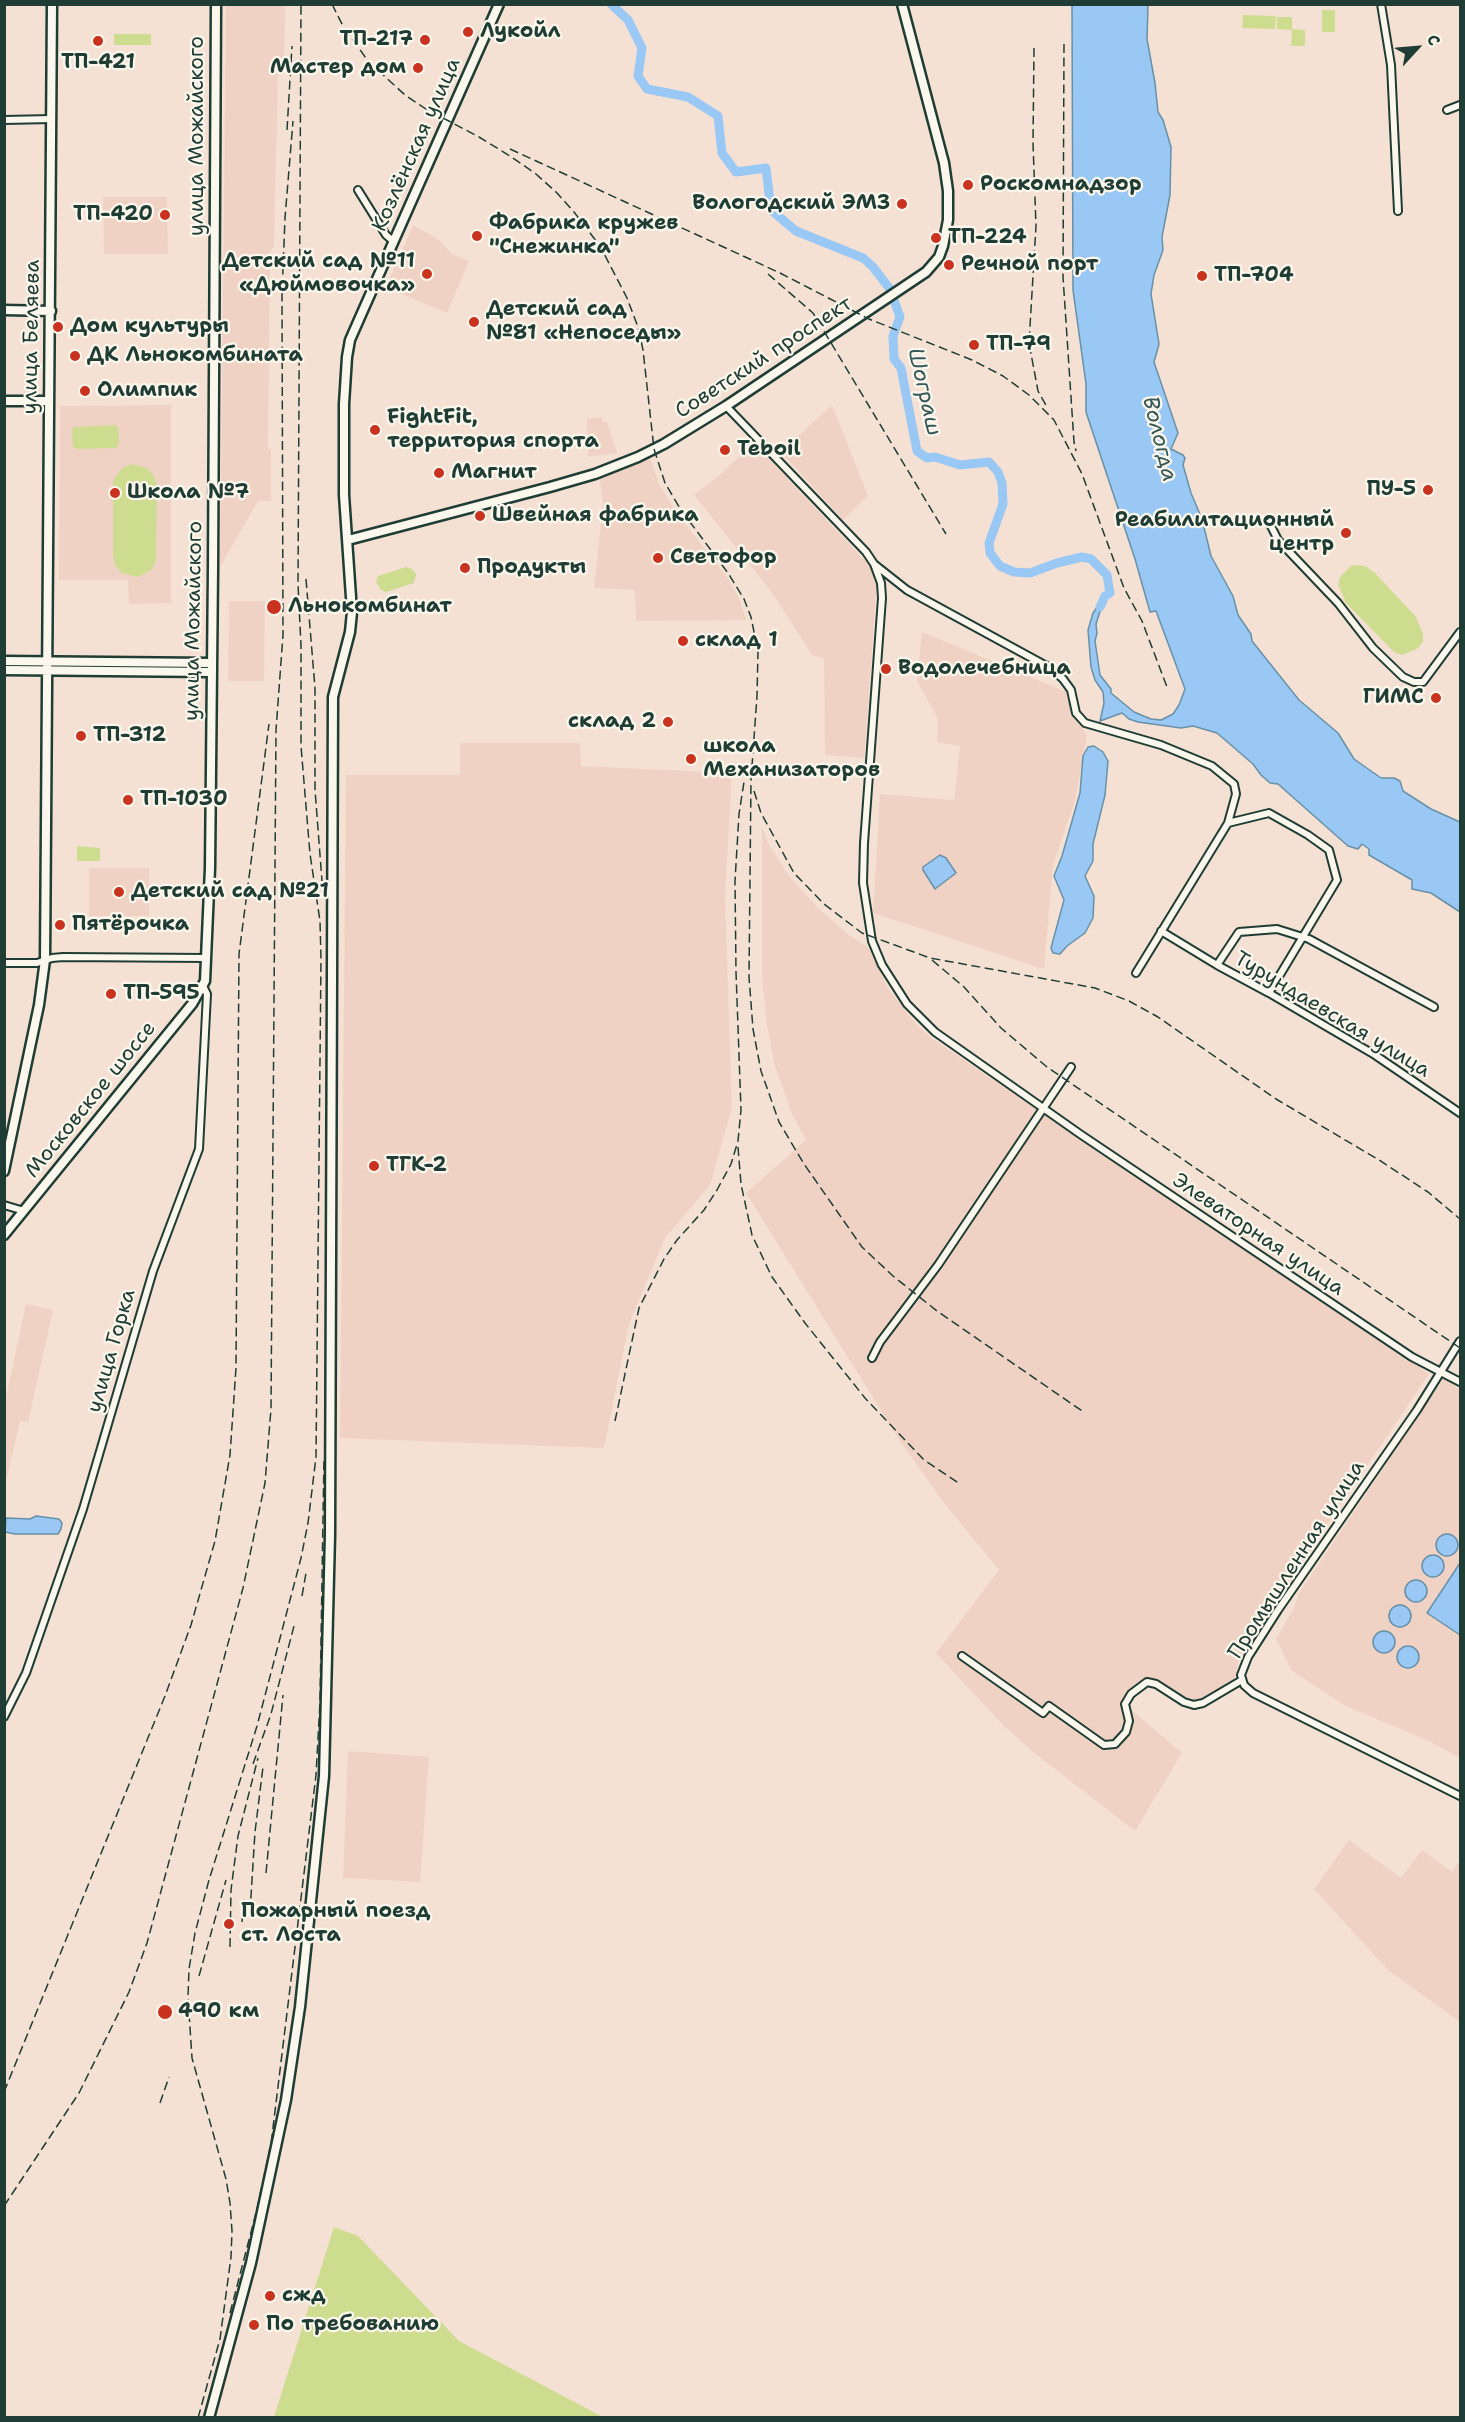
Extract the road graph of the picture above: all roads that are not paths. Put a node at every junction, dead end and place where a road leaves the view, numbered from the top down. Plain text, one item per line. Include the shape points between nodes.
1 (52, 4) edge
2 (216, 4) edge
3 (499, 4) edge
4 (902, 4) edge
5 (1381, 4) edge
6 (1461, 105) edge
7 (1447, 110) dead end
8 (52, 119) junction
9 (4, 120) edge
10 (358, 190) dead end
11 (1398, 211) dead end
12 (393, 241) junction
13 (4, 310) edge
14 (51, 311) junction
15 (4, 401) edge
16 (49, 401) junction
17 (726, 406) junction
18 (1268, 520) dead end
19 (352, 538) junction
20 (874, 564) junction
21 (1461, 632) edge
22 (4, 661) edge
23 (46, 666) junction
24 (211, 667) junction
25 (4, 670) edge
26 (1228, 822) junction
27 (1161, 931) junction
28 (1303, 938) junction
29 (207, 958) junction
30 (45, 960) junction
31 (4, 963) edge
32 (1216, 966) junction
33 (1136, 973) dead end
34 (203, 986) junction
35 (1269, 993) junction
36 (1434, 1007) dead end
37 (1071, 1067) dead end
38 (1043, 1107) junction
39 (1461, 1113) edge
40 (4, 1171) edge
41 (4, 1205) edge
42 (24, 1211) junction
43 (4, 1235) edge
44 (1461, 1341) edge
45 (872, 1358) dead end
46 (1439, 1372) junction
47 (1461, 1382) edge
48 (962, 1656) dead end
49 (1242, 1680) junction
50 (4, 1717) edge
51 (1461, 1796) edge
52 (209, 2418) edge

1 - 8 street, улица Беляева
2 - 24 street, улица Можайского
3 - 12 street, Козлёнская улица
4 - 17 street, Советский проспект via 944,163 948,191 946,232 939,257 903,289
5 - 11 street via 1391,65
6 - 7 street
8 - 9 street
8 - 14 street, улица Беляева
10 - 12 street
12 - 19 street, Козлёнская улица via 357,323 347,357 345,512
13 - 14 street
14 - 16 street, улица Беляева
15 - 16 street
16 - 23 street, улица Беляева
17 - 19 street, Советский проспект via 654,449 595,474
17 - 20 street
18 - 21 street via 1278,540 1403,677 1423,682
19 - 52 street, Козлёнская улица via 350,632 333,697 330,1535 324,1776 300,2007 286,2100 251,2263
20 - 26 street via 907,590 1052,669 1071,690 1076,713 1085,723 1161,745 1212,766 1228,777 1236,794
20 - 38 street, Элеваторная улица via 882,597 863,863 872,941 893,985 920,1019
22 - 23 street
23 - 24 street
23 - 25 street
23 - 30 street, улица Беляева
24 - 29 street, улица Можайского
26 - 27 street
26 - 28 street via 1269,813 1329,850 1337,880
27 - 32 street, Турундаевская улица
27 - 33 street
28 - 32 street via 1277,929 1239,932
28 - 35 street
28 - 36 street
29 - 30 street via 104,956
29 - 34 street, улица Можайского
30 - 31 street
30 - 40 street, Московское шоссе
32 - 35 street, Турундаевская улица
34 - 42 street, Московское шоссе
34 - 50 street, улица Горка via 207,993 199,1149 153,1271 83,1509 26,1673
35 - 39 street, Турундаевская улица via 1376,1055
37 - 38 street
38 - 45 street
38 - 46 street, Элеваторная улица via 1327,1302
41 - 42 street
42 - 43 street, Московское шоссе
44 - 46 street, Промышленная улица
46 - 47 street, Элеваторная улица
46 - 49 street, Промышленная улица via 1248,1657
48 - 49 street via 1043,1713 1049,1706 1104,1745 1115,1744 1126,1732 1129,1722 1125,1704 1147,1682 1194,1705
49 - 51 street, Промышленная улица via 1253,1693

